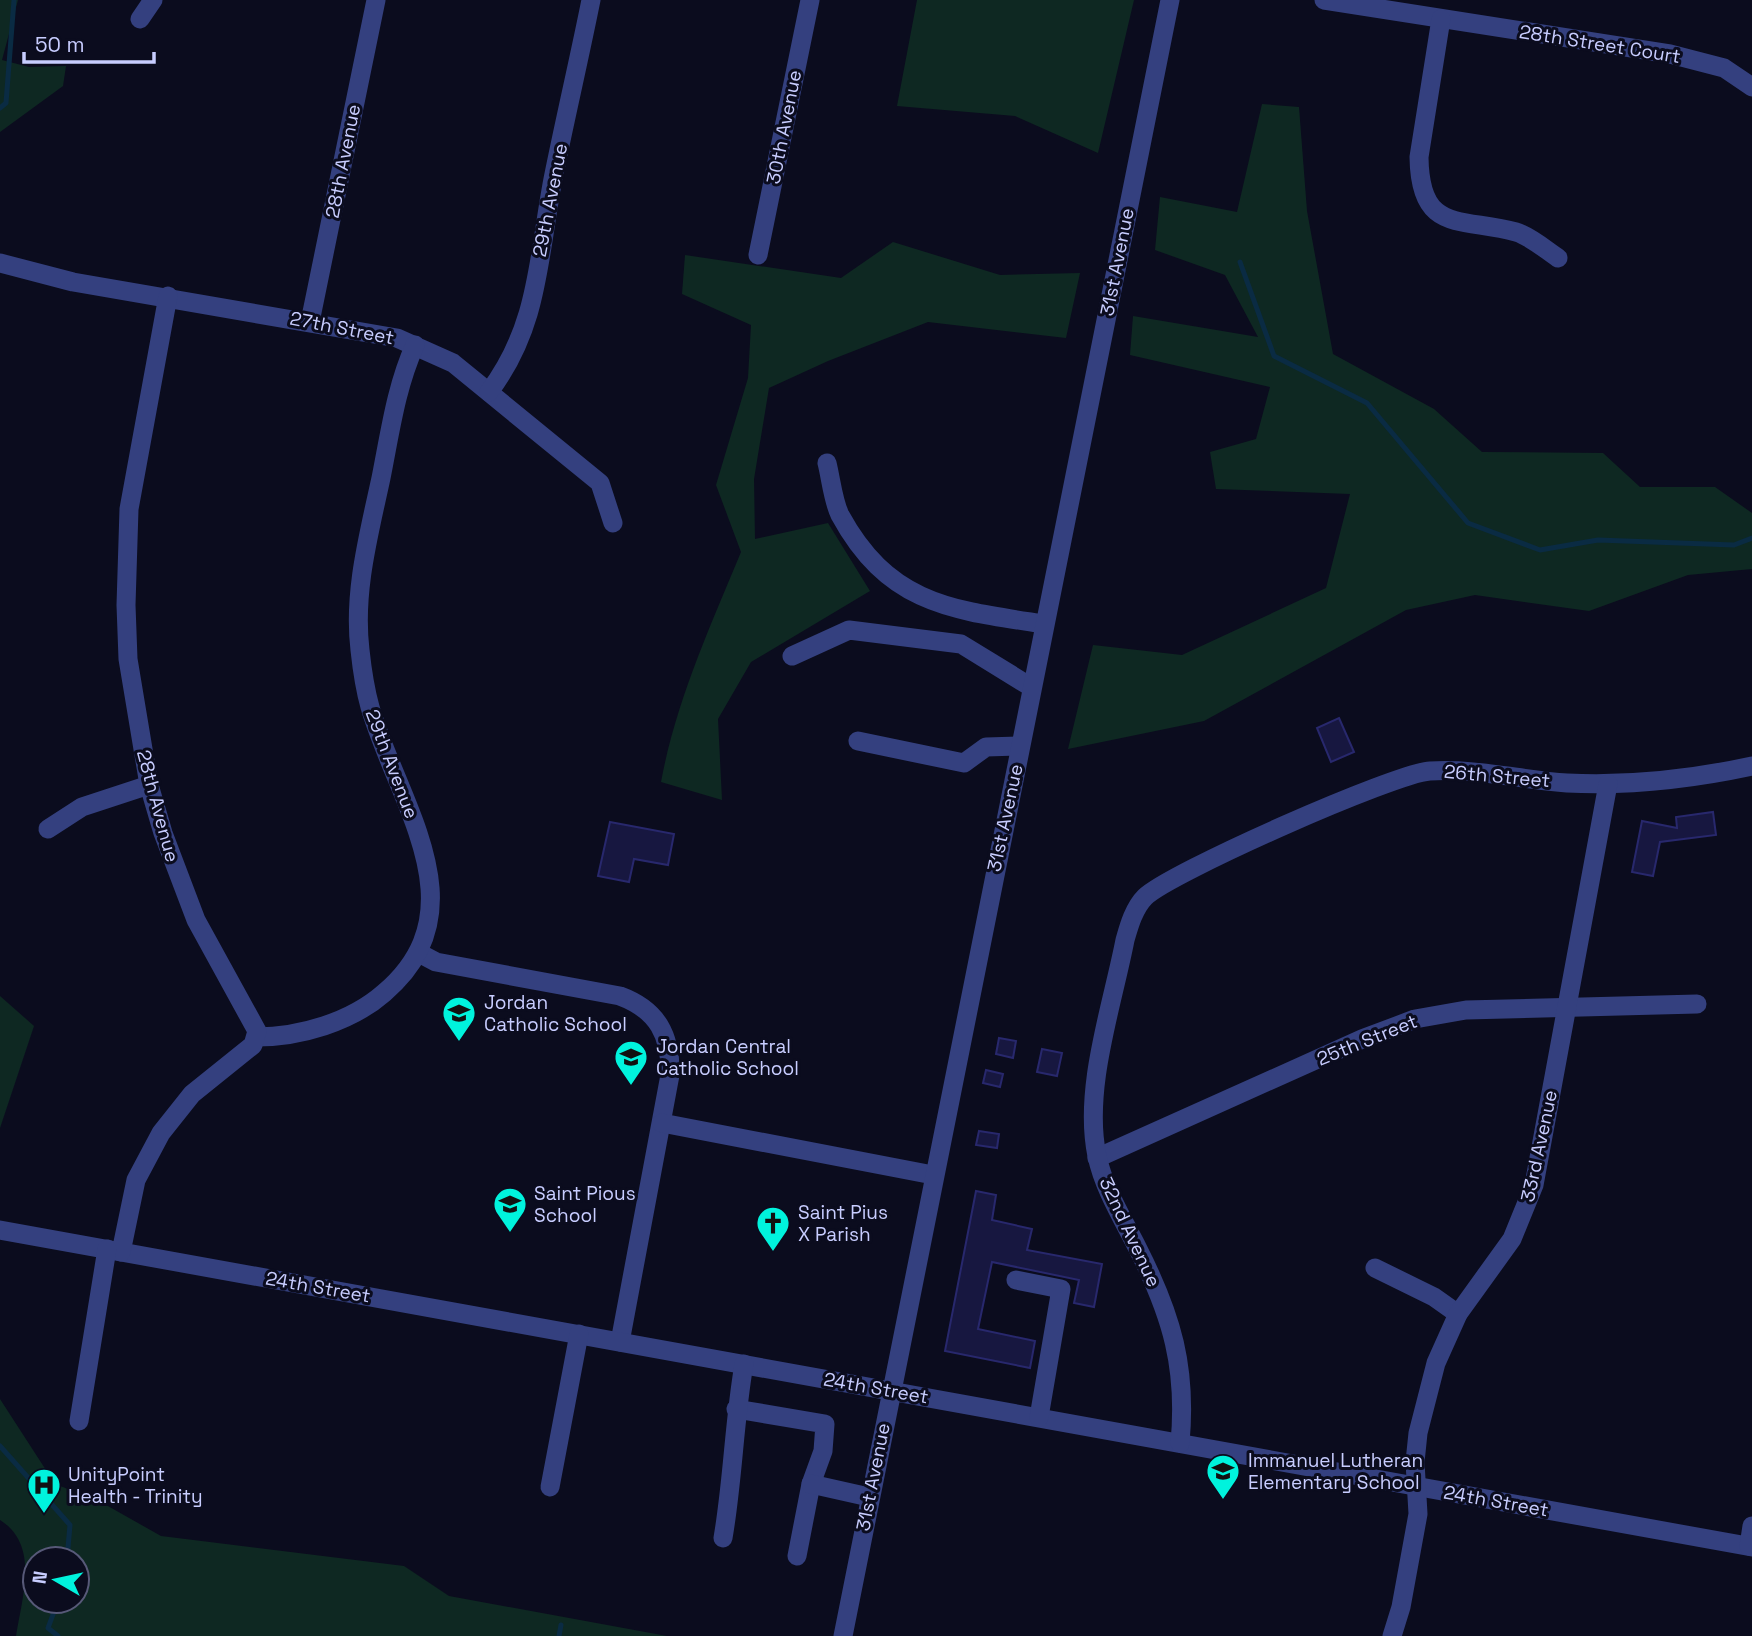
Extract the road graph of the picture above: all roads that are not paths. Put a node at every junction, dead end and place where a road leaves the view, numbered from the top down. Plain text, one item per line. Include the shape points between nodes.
1 (153, 0) edge
2 (376, 0) edge
3 (592, 0) edge
4 (810, 0) edge
5 (1170, 0) edge
6 (1324, 0) edge
7 (141, 19) dead end
8 (1441, 19) junction
9 (1752, 87) edge
10 (758, 255) dead end
11 (1558, 258) dead end
12 (0, 263) edge
13 (168, 296) junction
14 (310, 322) junction
15 (415, 345) junction
16 (489, 392) junction
17 (827, 463) dead end
18 (613, 523) dead end
19 (1044, 624) junction
20 (792, 656) dead end
21 (1031, 687) junction
22 (858, 741) dead end
23 (1020, 746) junction
24 (1752, 766) edge
25 (1608, 784) junction
26 (149, 785) junction
27 (48, 830) dead end
28 (1143, 899) joint
29 (419, 953) junction
30 (1697, 1004) dead end
31 (1567, 1008) junction
32 (256, 1037) junction
33 (662, 1123) junction
34 (1097, 1158) junction
35 (933, 1175) junction
36 (0, 1230) edge
37 (114, 1250) junction
38 (1375, 1268) dead end
39 (1016, 1280) dead end
40 (1458, 1314) junction
41 (579, 1334) junction
42 (620, 1342) junction
43 (744, 1364) junction
44 (890, 1390) junction
45 (736, 1409) junction
46 (1039, 1417) junction
47 (79, 1421) dead end
48 (1180, 1443) junction
49 (811, 1485) junction
50 (1417, 1486) junction
51 (550, 1487) dead end
52 (869, 1497) junction
53 (723, 1538) dead end
54 (1751, 1540) edge
55 (797, 1556) dead end
56 (843, 1636) edge
57 (1392, 1636) edge

1 - 7 street
2 - 14 street, 28th Avenue
3 - 16 street, 29th Avenue via 529,321 513,357
4 - 10 street, 30th Avenue
5 - 19 street, 31st Avenue
6 - 8 street, 28th Street Court
8 - 9 street, 28th Street Court via 1670,54 1724,68
8 - 11 street via 1419,157 1429,203 1448,221 1518,232
12 - 13 street, 27th Street via 73,282
13 - 14 street, 27th Street
13 - 26 street, 28th Avenue via 127,536 128,659
14 - 15 street, 27th Street
15 - 16 street, 27th Street via 453,363
15 - 29 street, 29th Avenue via 401,376 366,547 359,648 369,706 427,861 432,897
16 - 18 street, 27th Street via 600,483
17 - 19 street via 839,514 896,583 927,601
19 - 21 street, 31st Avenue
20 - 21 street via 849,630 961,644
21 - 23 street, 31st Avenue
22 - 23 street via 964,763 986,747
23 - 35 street, 31st Avenue
24 - 25 street, 26th Street
25 - 28 street, 26th Street via 1452,771 1416,773 1172,879
25 - 31 street, 33rd Avenue
26 - 27 street via 82,807
26 - 32 street, 28th Avenue via 197,920 254,1022
28 - 34 street, 32nd Avenue via 1125,940 1097,1079 1092,1124
29 - 32 street, 29th Avenue via 393,986 355,1013 287,1035
29 - 33 street via 436,962 620,996 643,1007 659,1023 669,1044 670,1075
30 - 31 street, 25th Street
31 - 34 street, 25th Street via 1466,1010 1388,1027
31 - 40 street, 33rd Avenue via 1534,1185 1523,1216 1513,1239
32 - 37 street via 245,1053 192,1094 161,1133 136,1180
33 - 35 street
33 - 42 street
34 - 48 street, 32nd Avenue via 1152,1276 1173,1334 1183,1391
35 - 44 street, 31st Avenue
36 - 37 street, 24th Street
37 - 41 street, 24th Street
37 - 47 street
38 - 40 street
39 - 46 street via 1061,1289
40 - 50 street, 33rd Avenue via 1427,1389 1418,1433
41 - 42 street, 24th Street
41 - 51 street
42 - 43 street, 24th Street
43 - 44 street, 24th Street
43 - 45 street
44 - 46 street, 24th Street
44 - 52 street, 31st Avenue
45 - 49 street via 825,1424 823,1451
45 - 53 street via 734,1475
46 - 48 street, 24th Street
48 - 50 street, 24th Street
49 - 52 street
49 - 55 street
50 - 54 street, 24th Street
50 - 57 street, 33rd Avenue via 1418,1514
52 - 56 street, 31st Avenue

